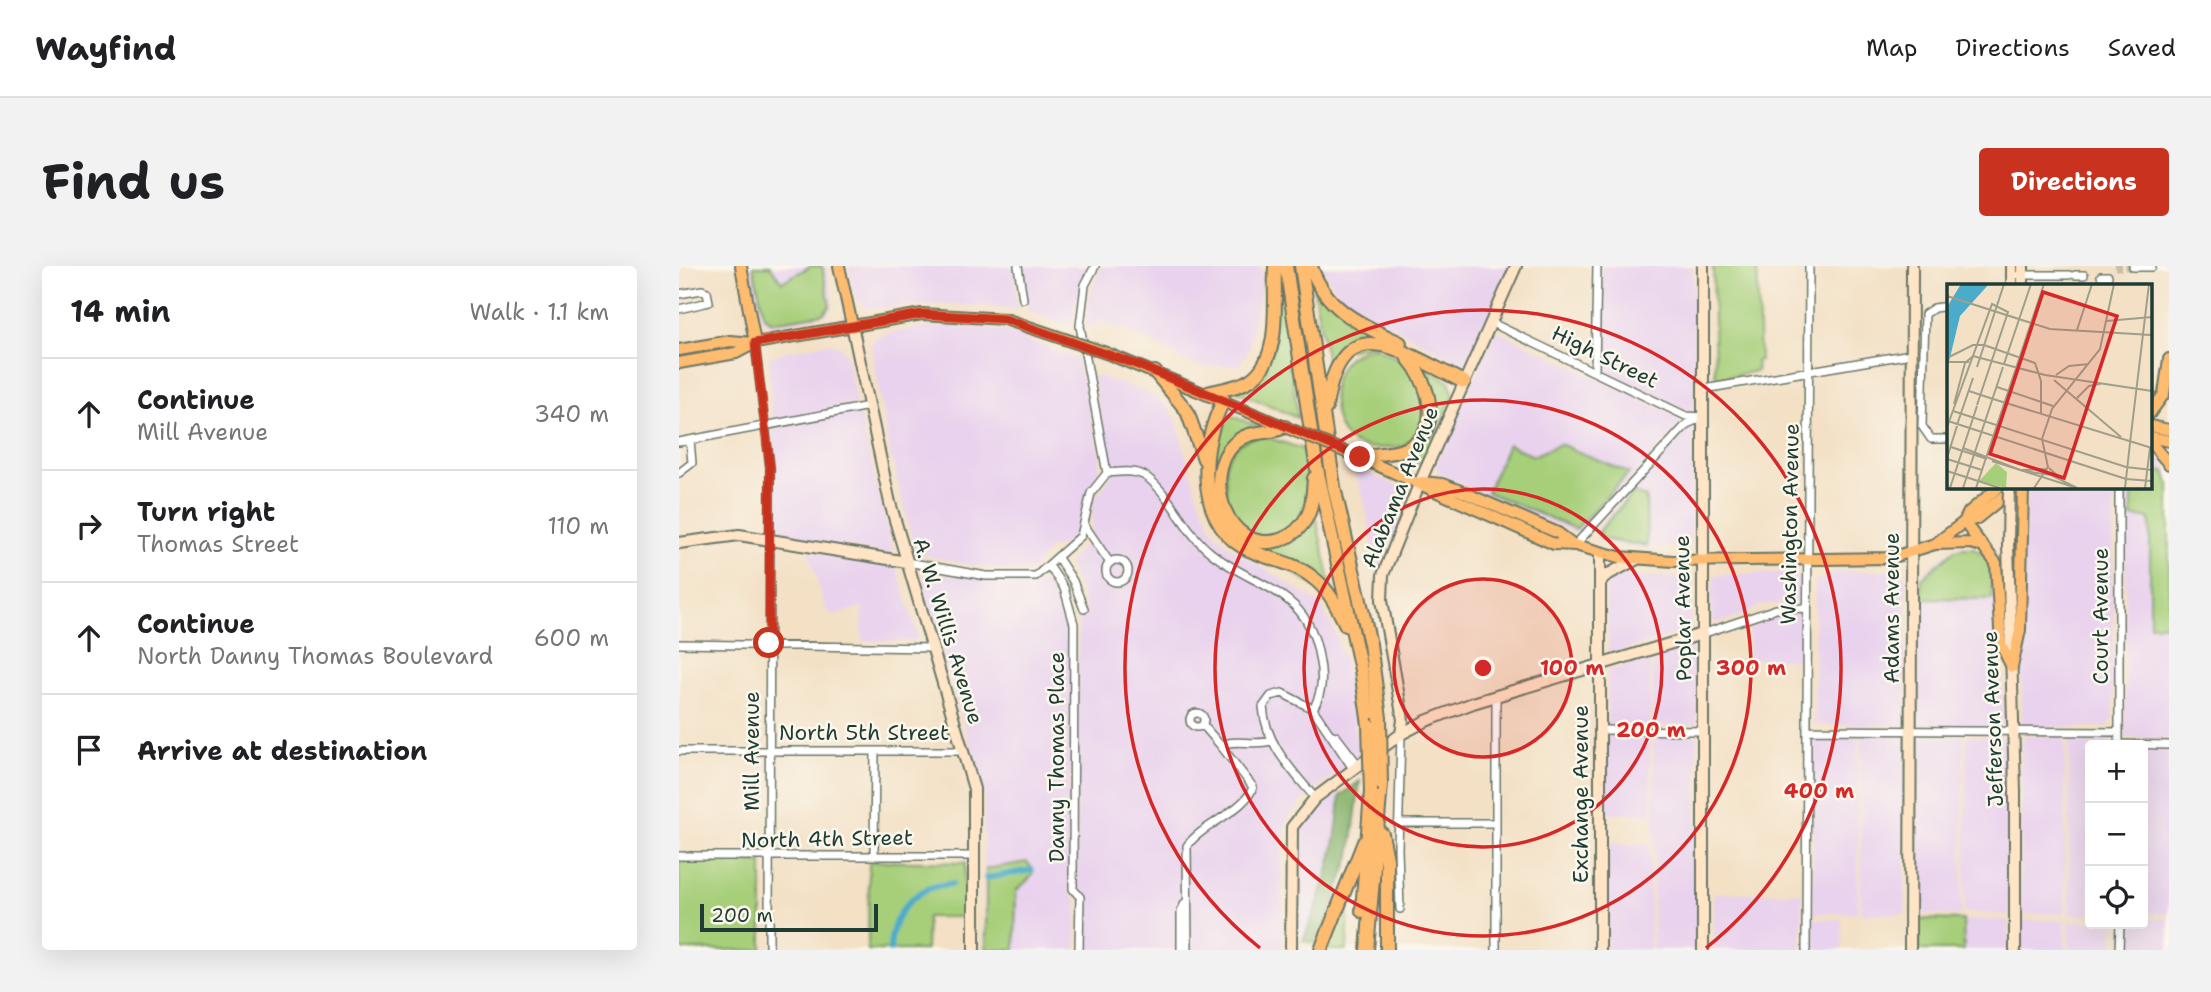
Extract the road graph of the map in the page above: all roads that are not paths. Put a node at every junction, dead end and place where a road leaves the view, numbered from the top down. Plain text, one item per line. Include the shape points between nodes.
1 (741, 266) edge
2 (839, 266) edge
3 (1018, 266) edge
4 (1095, 266) edge
5 (1276, 266) edge
6 (1286, 266) edge
7 (1301, 266) edge
8 (1311, 266) edge
9 (1516, 266) edge
10 (1597, 266) edge
11 (1703, 266) edge
12 (1809, 266) edge
13 (1912, 266) edge
14 (2133, 267) edge
15 (2152, 267) edge
16 (2018, 275) edge
17 (2084, 275) dead end
18 (679, 294) edge
19 (1023, 299) dead end
20 (1947, 306) edge
21 (679, 309) edge
22 (1492, 323) junction
23 (852, 325) junction
24 (755, 343) junction
25 (679, 351) edge
26 (1405, 354) junction
27 (1911, 354) junction
28 (2169, 359) edge
29 (679, 363) edge
30 (1809, 371) junction
31 (1154, 372) junction
32 (1595, 372) junction
33 (1704, 376) junction
34 (1465, 379) junction
35 (1725, 384) junction
36 (1704, 389) junction
37 (1208, 393) junction
38 (1224, 400) junction
39 (869, 406) junction
40 (2151, 412) edge
41 (1703, 417) junction
42 (1324, 421) junction
43 (765, 426) junction
44 (2151, 426) edge
45 (1285, 427) junction
46 (2169, 430) edge
47 (1947, 439) edge
48 (690, 440) junction
49 (2151, 440) edge
50 (2151, 441) edge
51 (2169, 441) edge
52 (679, 442) edge
53 (1355, 456) junction
54 (1316, 464) junction
55 (2169, 464) edge
56 (1206, 466) junction
57 (679, 473) edge
58 (1107, 473) junction
59 (1420, 482) junction
60 (2008, 488) edge
61 (2015, 488) edge
62 (2023, 488) edge
63 (2119, 488) edge
64 (1995, 489) edge
65 (1964, 522) junction
66 (1085, 526) junction
67 (771, 540) junction
68 (679, 543) edge
69 (1935, 544) junction
70 (1575, 545) junction
71 (1985, 547) junction
72 (1600, 554) junction
73 (1911, 554) junction
74 (1058, 558) junction
75 (1637, 559) junction
76 (1807, 560) junction
77 (1701, 561) junction
78 (907, 562) junction
79 (1110, 563) dead end
80 (1050, 567) junction
81 (1600, 583) junction
82 (1807, 608) junction
83 (1084, 609) dead end
84 (1702, 634) junction
85 (769, 643) junction
86 (679, 644) edge
87 (1356, 644) junction
88 (933, 648) junction
89 (1601, 664) junction
90 (2012, 667) junction
91 (1496, 696) junction
92 (1313, 709) junction
93 (1375, 722) junction
94 (1203, 724) dead end
95 (1601, 730) junction
96 (1807, 730) junction
97 (2014, 730) junction
98 (1704, 731) junction
99 (1912, 732) junction
100 (2119, 732) junction
101 (1401, 734) junction
102 (2119, 740) edge
103 (1271, 741) junction
104 (2148, 745) edge
105 (2169, 745) edge
106 (1221, 746) junction
107 (770, 750) junction
108 (679, 751) edge
109 (875, 751) junction
110 (964, 751) junction
111 (1357, 768) junction
112 (1376, 788) junction
113 (1315, 798) junction
114 (1379, 816) junction
115 (1398, 823) junction
116 (1495, 823) junction
117 (1368, 832) junction
118 (874, 855) junction
119 (679, 856) edge
120 (975, 856) junction
121 (769, 858) junction
122 (1185, 903) junction
123 (1401, 909) dead end
124 (2120, 929) edge
125 (1323, 945) edge
126 (1363, 945) edge
127 (769, 950) edge
128 (974, 950) edge
129 (1079, 950) edge
130 (1181, 950) edge
131 (1188, 950) edge
132 (1290, 950) edge
133 (1387, 950) edge
134 (1496, 950) edge
135 (1600, 950) edge
136 (1703, 950) edge
137 (1806, 950) edge
138 (1910, 950) edge
139 (2015, 950) edge
140 (2119, 950) edge

1 - 24 main road
2 - 23 main road
3 - 19 street
4 - 58 street via 1085,285 1080,326
5 - 37 highway via 1266,363 1245,383
6 - 54 highway
7 - 42 highway
8 - 34 highway via 1325,296 1349,317
9 - 22 street, Alabama Avenue
10 - 32 street
11 - 33 street, Poplar Avenue
12 - 30 street, Washington Avenue
13 - 27 street, Adams Avenue
14 - 15 street
16 - 17 street
18 - 21 street via 702,290 709,302
20 - 47 street via 1925,314 1922,426 1931,439
22 - 32 street, High Street
22 - 34 street, Alabama Avenue
23 - 24 main road
23 - 31 main road, bridge via 922,314 1005,319
23 - 39 street, A. W. Willis Avenue
24 - 25 main road via 730,341
24 - 29 main road via 736,353
24 - 43 street, Mill Avenue
26 - 34 highway
26 - 42 highway via 1372,343 1344,355 1331,373
26 - 53 highway via 1428,390 1426,426 1409,447
27 - 30 street
27 - 73 street, Adams Avenue
28 - 40 main road via 2164,394
30 - 35 street
30 - 76 street, Washington Avenue
31 - 37 main road
31 - 56 highway via 1187,411
32 - 41 street, High Street via 1686,416
33 - 35 street
33 - 36 street, Poplar Avenue
34 - 59 street, Alabama Avenue
35 - 36 street
36 - 41 street, Poplar Avenue
37 - 38 main road
38 - 45 main road
38 - 56 highway via 1211,430
39 - 43 street
39 - 78 street, A. W. Willis Avenue
41 - 70 street via 1686,424
41 - 77 street, Poplar Avenue
42 - 93 highway via 1341,524 1372,657
43 - 48 street
43 - 67 street, Mill Avenue
44 - 46 main road
45 - 53 main road, bridge
45 - 54 highway via 1273,433 1250,434 1227,453 1220,487 1231,524 1260,541 1294,533 1310,508
48 - 52 street
48 - 57 street via 692,463
49 - 51 main road
50 - 55 main road
53 - 59 main road
54 - 87 highway
56 - 87 highway via 1215,513 1227,535 1313,577 1332,598
58 - 66 street via 1091,493
58 - 92 street via 1126,471 1148,478 1211,553 1281,592 1297,607 1310,624 1321,666 1321,690
59 - 70 main road via 1458,490 1558,533
59 - 101 street, Alabama Avenue via 1389,554 1382,587
60 - 90 street, Jefferson Avenue, bridge
61 - 65 main road via 1976,519
62 - 90 main road via 2020,630
63 - 100 street, Court Avenue
64 - 65 main road
65 - 69 main road
65 - 71 main road
66 - 74 street
66 - 79 street
67 - 68 street via 739,535
67 - 78 street
67 - 85 street, Mill Avenue
69 - 71 main road
69 - 73 main road
70 - 72 main road
71 - 90 main road via 1996,563 2001,645
72 - 75 main road
72 - 81 street, Exchange Avenue
73 - 76 main road
73 - 99 street, Adams Avenue
74 - 80 street
74 - 83 street
75 - 77 main road
75 - 81 street
76 - 77 main road
76 - 82 street, Washington Avenue
77 - 84 street, Poplar Avenue
78 - 80 street via 1018,578 1036,576
78 - 88 street, A. W. Willis Avenue
80 - 129 street, Danny Thomas Place via 1064,589 1075,624 1073,890 1080,897
81 - 89 street, Exchange Avenue
82 - 84 street via 1776,609
82 - 96 street, Washington Avenue
84 - 89 street
84 - 98 street, Poplar Avenue
85 - 86 street
85 - 88 street
85 - 107 street, Mill Avenue
87 - 93 highway
88 - 110 street, A. W. Willis Avenue
89 - 91 street
89 - 95 street, Exchange Avenue
90 - 97 street, Jefferson Avenue
91 - 101 street
91 - 116 street
92 - 103 street via 1282,693 1271,696 1263,707
92 - 111 street
93 - 112 highway, bridge
94 - 106 street
95 - 98 street
95 - 135 street, Exchange Avenue
96 - 99 street
96 - 137 street, Washington Avenue
97 - 99 street
97 - 100 street
97 - 139 street, Jefferson Avenue
98 - 136 street, Poplar Avenue
99 - 138 street, Adams Avenue
100 - 102 street, Court Avenue
101 - 111 street
101 - 115 street
103 - 106 street via 1229,741
103 - 113 street
104 - 105 street
106 - 122 street via 1251,783 1252,792 1187,846
107 - 108 street, North 5th Street
107 - 109 street, North 5th Street
107 - 121 street, Mill Avenue
109 - 110 street, North 5th Street
109 - 118 street
110 - 120 street, A. W. Willis Avenue via 974,789
111 - 113 street
112 - 114 highway
112 - 117 highway
113 - 132 street via 1298,816 1291,832
114 - 126 highway
114 - 133 highway via 1387,859
115 - 116 street
115 - 123 street
116 - 134 street
117 - 125 highway
117 - 126 highway
118 - 120 street, North 4th Street
118 - 121 street, North 4th Street
119 - 121 street, North 4th Street
120 - 128 street, A. W. Willis Avenue
121 - 127 street, Mill Avenue
122 - 130 street
122 - 131 street
124 - 140 street

